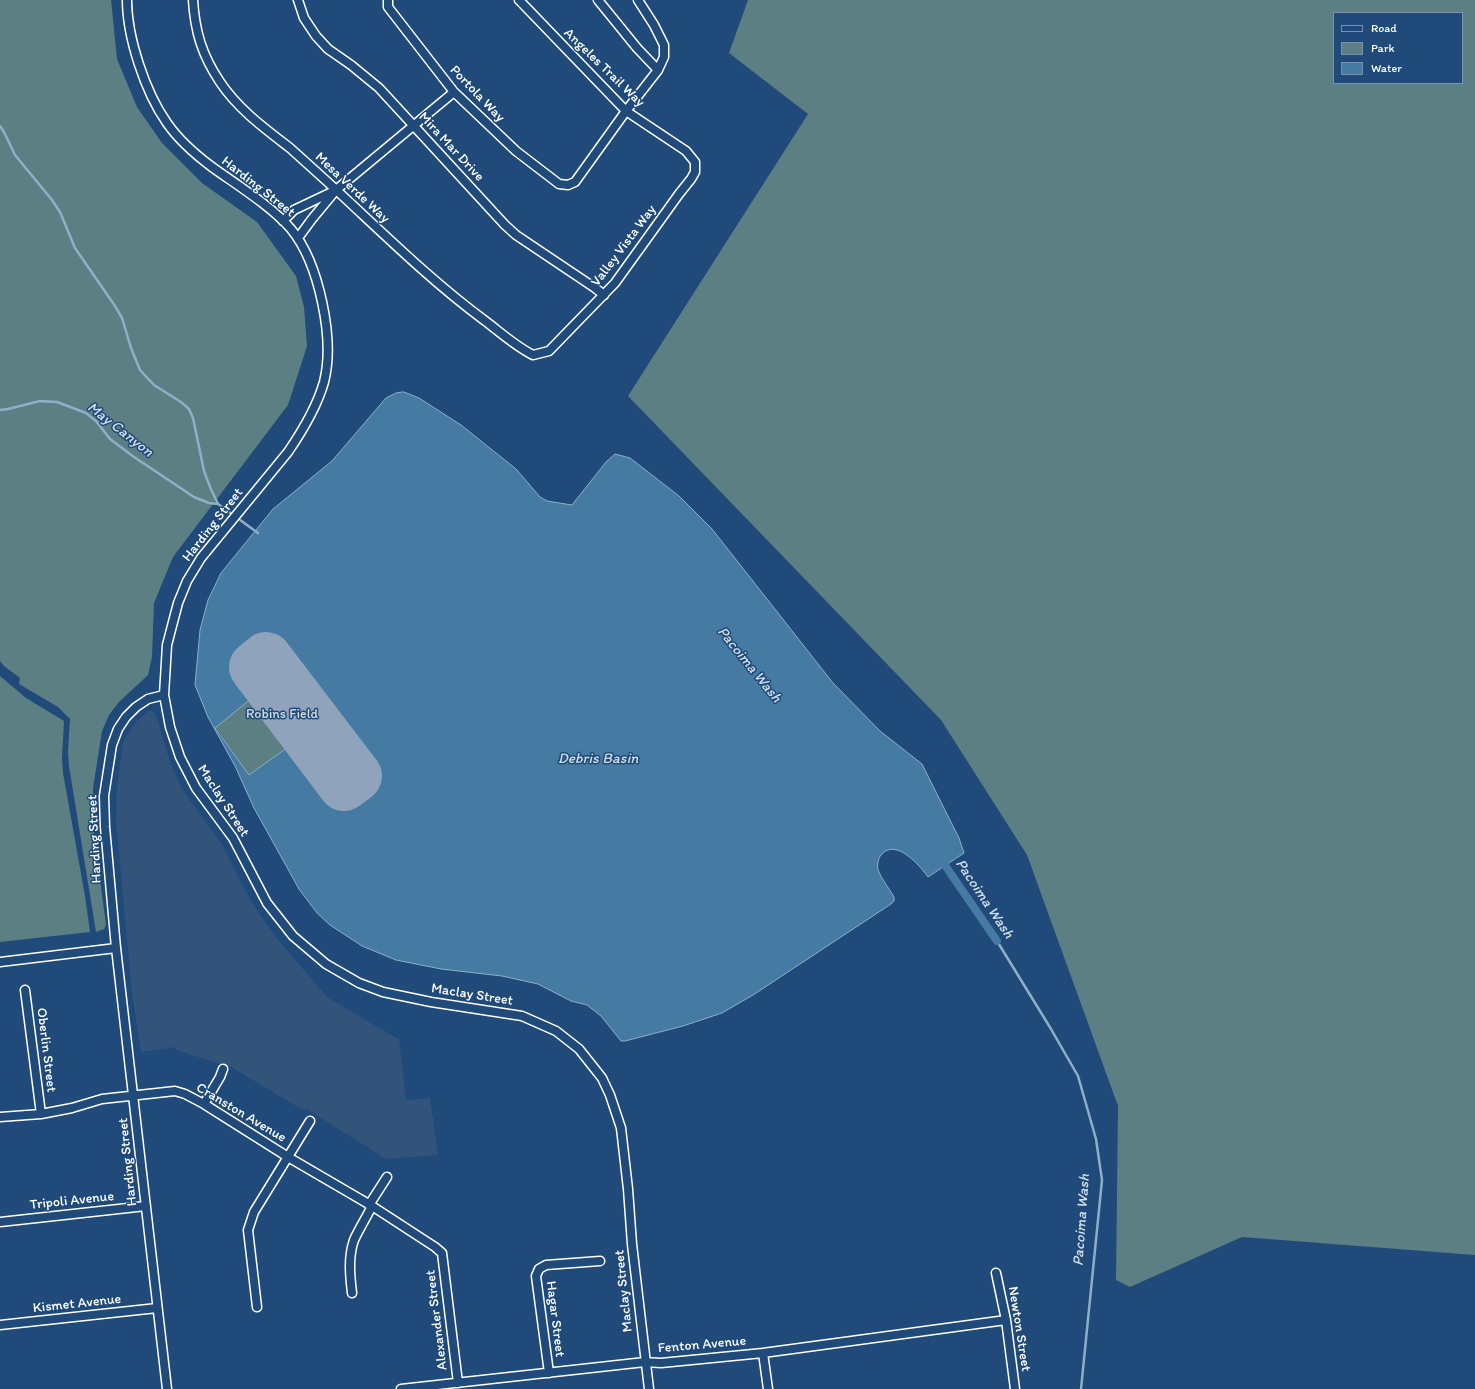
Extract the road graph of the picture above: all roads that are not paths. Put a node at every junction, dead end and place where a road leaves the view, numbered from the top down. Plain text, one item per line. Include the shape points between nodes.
1 (127, 0) edge
2 (193, 0) edge
3 (298, 0) edge
4 (388, 0) edge
5 (519, 0) edge
6 (598, 0) edge
7 (638, 0) edge
8 (658, 70) junction
9 (454, 92) junction
10 (626, 110) junction
11 (414, 126) junction
12 (695, 162) joint
13 (336, 190) junction
14 (283, 221) junction
15 (298, 238) junction
16 (604, 295) junction
17 (543, 354) joint
18 (164, 695) junction
19 (116, 948) junction
20 (0, 962) edge
21 (25, 990) dead end
22 (223, 1069) dead end
23 (133, 1096) junction
24 (204, 1104) junction
25 (41, 1114) junction
26 (0, 1117) edge
27 (310, 1121) dead end
28 (288, 1157) junction
29 (386, 1177) dead end
30 (146, 1206) junction
31 (370, 1206) junction
32 (0, 1222) edge
33 (442, 1253) joint
34 (600, 1261) dead end
35 (996, 1273) dead end
36 (352, 1293) dead end
37 (257, 1307) dead end
38 (157, 1308) junction
39 (1006, 1320) junction
40 (0, 1325) edge
41 (763, 1353) junction
42 (645, 1362) junction
43 (549, 1372) junction
44 (458, 1383) junction
45 (413, 1388) edge
46 (167, 1389) edge
47 (401, 1389) edge
48 (649, 1389) edge
49 (768, 1389) edge
50 (1014, 1389) edge

1 - 14 street, Harding Street via 127,17 145,81 167,123 210,166
2 - 13 street, Mesa Verde Way via 197,35 221,83 247,114
3 - 11 street, Mira Mar Drive via 304,18 316,36 328,49 379,88
4 - 9 street, Portola Way via 388,7
5 - 10 street, Angeles Trail Way
6 - 8 street
7 - 8 street via 664,45 664,57
8 - 10 street
9 - 10 street, Portola Way via 516,151 559,184 568,185 575,182
9 - 11 street
10 - 12 street, Angeles Trail Way via 686,150
11 - 13 street
11 - 16 street, Mira Mar Drive via 516,235
12 - 16 street, Valley Vista Way via 695,172 691,179
13 - 14 street via 294,210
13 - 15 street
13 - 17 street, Mesa Verde Way via 461,303 528,352 533,355
14 - 15 street, Harding Street
15 - 18 street, Harding Street via 316,278 324,308 328,352 324,381 314,408 288,452 226,526 187,581 178,603 167,646
16 - 17 street, Valley Vista Way via 549,352
18 - 19 street, Harding Street via 148,699 136,707 118,729 112,745 104,796
18 - 42 street, Maclay Street via 170,727 196,788 233,838 267,903 294,936 326,964 359,983 383,992 522,1016 556,1031 579,1050 602,1078 621,1128
19 - 20 street
19 - 23 street, Harding Street
21 - 25 street, Oberlin Street
22 - 24 street
23 - 24 street, Cranston Avenue via 175,1092
23 - 25 street, Cranston Avenue via 102,1099
23 - 30 street, Harding Street
24 - 28 street, Cranston Avenue
25 - 26 street, Cranston Avenue
27 - 28 street
28 - 31 street, Cranston Avenue
28 - 37 street via 254,1212 248,1230
29 - 31 street
30 - 32 street, Tripoli Avenue
30 - 38 street, Harding Street
31 - 33 street, Cranston Avenue
31 - 36 street via 354,1241 350,1257
33 - 44 street, Alexander Street
34 - 43 street, Hagar Street via 546,1265 539,1269 536,1276
35 - 39 street, Newton Street
38 - 40 street, Kismet Avenue
38 - 46 street, Harding Street
39 - 41 street, Fenton Avenue
39 - 50 street, Newton Street
41 - 42 street, Fenton Avenue via 661,1363
41 - 49 street
42 - 43 street, Fenton Avenue
42 - 48 street, Maclay Street
43 - 44 street, Fenton Avenue
44 - 45 street, Fenton Avenue
45 - 47 street, Fenton Avenue

